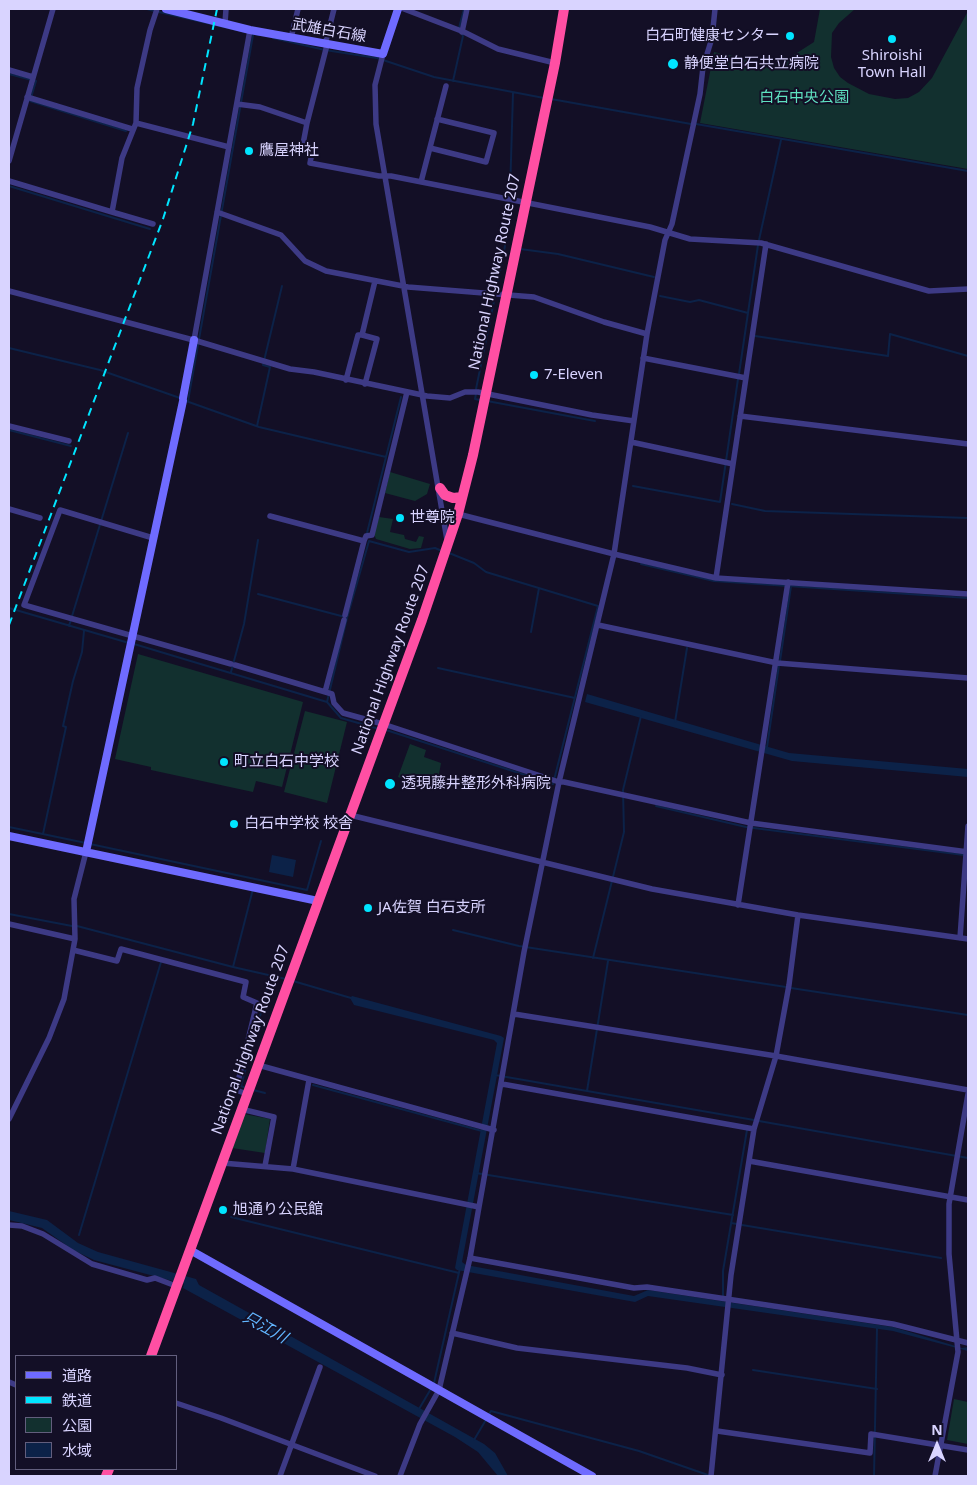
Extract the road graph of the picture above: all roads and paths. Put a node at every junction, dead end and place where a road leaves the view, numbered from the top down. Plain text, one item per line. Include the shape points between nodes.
1 (53, 9) edge
2 (166, 9) edge
3 (226, 9) edge
4 (298, 9) edge
5 (332, 9) edge
6 (398, 9) edge
7 (404, 9) edge
8 (467, 9) edge
9 (564, 9) edge
10 (715, 9) edge
11 (156, 11) edge
12 (225, 23) junction
13 (462, 31) junction
14 (249, 33) junction
15 (291, 38) junction
16 (326, 47) junction
17 (382, 57) junction
18 (555, 62) junction
19 (9, 70) edge
20 (33, 79) junction
21 (446, 86) dead end
22 (30, 98) junction
23 (239, 104) junction
24 (437, 119) junction
25 (136, 123) junction
26 (307, 123) junction
27 (132, 129) junction
28 (229, 147) junction
29 (430, 148) junction
30 (9, 161) edge
31 (385, 176) junction
32 (9, 181) edge
33 (421, 182) junction
34 (525, 203) junction
35 (112, 212) junction
36 (220, 213) junction
37 (153, 224) dead end
38 (668, 232) junction
39 (761, 243) junction
40 (375, 282) junction
41 (404, 285) junction
42 (968, 289) edge
43 (9, 291) edge
44 (499, 293) junction
45 (647, 334) junction
46 (362, 335) junction
47 (197, 341) junction
48 (644, 358) junction
49 (741, 377) junction
50 (346, 380) junction
51 (365, 384) junction
52 (407, 392) junction
53 (422, 394) junction
54 (481, 395) junction
55 (740, 416) junction
56 (634, 421) junction
57 (9, 426) edge
58 (69, 441) dead end
59 (631, 442) junction
60 (968, 444) edge
61 (728, 463) junction
62 (440, 488) junction
63 (462, 497) junction
64 (9, 509) edge
65 (458, 514) junction
66 (270, 516) dead end
67 (40, 518) dead end
68 (153, 538) junction
69 (364, 541) junction
70 (447, 549) junction
71 (614, 554) junction
72 (716, 578) junction
73 (788, 585) junction
74 (968, 594) edge
75 (598, 626) junction
76 (133, 641) junction
77 (778, 663) junction
78 (968, 678) edge
79 (328, 693) junction
80 (382, 727) junction
81 (555, 781) junction
82 (350, 815) junction
83 (750, 826) junction
84 (968, 826) edge
85 (9, 836) edge
86 (87, 846) junction
87 (966, 854) edge
88 (543, 862) junction
89 (318, 901) junction
90 (738, 905) junction
91 (798, 915) junction
92 (9, 924) edge
93 (960, 938) junction
94 (75, 939) junction
95 (968, 939) edge
96 (73, 950) junction
97 (514, 1014) junction
98 (776, 1056) junction
99 (258, 1065) junction
100 (503, 1079) junction
101 (309, 1080) junction
102 (968, 1090) edge
103 (248, 1091) junction
104 (968, 1094) edge
105 (241, 1109) junction
106 (9, 1119) edge
107 (752, 1125) junction
108 (492, 1129) junction
109 (222, 1162) junction
110 (749, 1162) junction
111 (265, 1166) junction
112 (293, 1170) junction
113 (950, 1197) junction
114 (968, 1200) edge
115 (477, 1207) junction
116 (9, 1225) edge
117 (190, 1250) junction
118 (470, 1258) junction
119 (176, 1286) junction
120 (727, 1300) junction
121 (452, 1333) junction
122 (959, 1343) junction
123 (968, 1343) edge
124 (151, 1355) edge
125 (320, 1367) dead end
126 (722, 1375) junction
127 (434, 1387) junction
128 (178, 1404) edge
129 (716, 1431) junction
130 (291, 1444) junction
131 (940, 1445) junction
132 (968, 1450) edge
133 (711, 1475) edge
134 (280, 1476) edge
135 (375, 1476) edge
136 (400, 1476) edge
137 (592, 1476) edge
138 (935, 1476) edge

1 - 20 street
2 - 12 street, 武雄白石線
3 - 12 street
4 - 15 street
5 - 16 street
6 - 17 street, 武雄白石線
7 - 13 street
8 - 13 street
9 - 18 highway, National Highway Route 207
10 - 38 street via 714,29
11 - 25 street via 137,88
12 - 14 street, 武雄白石線
13 - 18 street via 498,49
14 - 15 street, 武雄白石線
14 - 23 street
15 - 16 street, 武雄白石線
16 - 17 street, 武雄白石線
16 - 26 street
17 - 31 street via 374,105
18 - 34 highway, National Highway Route 207
19 - 20 street
20 - 22 street
21 - 24 street
22 - 27 street
22 - 30 street
23 - 26 street via 260,107
23 - 28 street
24 - 29 street
24 - 29 street via 494,133 486,162
25 - 27 street
25 - 28 street
26 - 31 street via 303,144 312,153 310,163
27 - 35 street via 122,158
28 - 36 street
29 - 33 street
31 - 33 street
31 - 41 street
32 - 35 street
33 - 34 street
34 - 38 street
34 - 44 highway, National Highway Route 207 via 516,246
35 - 37 street
36 - 40 street via 281,235 306,260 326,271
36 - 47 street
38 - 39 street via 702,241
38 - 45 street
39 - 42 street via 929,291
39 - 49 street via 752,336
40 - 41 street
40 - 46 street
41 - 44 street
41 - 53 street
43 - 47 street
44 - 45 street via 547,299 604,322
44 - 54 highway, National Highway Route 207
45 - 48 street
46 - 50 street via 358,334
46 - 51 street via 377,339
47 - 50 street
47 - 68 street
48 - 49 street
48 - 56 street
49 - 55 street
50 - 51 street
51 - 52 street
52 - 53 street
52 - 69 street via 372,535 366,536
53 - 54 street via 450,398
53 - 62 street
54 - 56 street
54 - 63 highway, National Highway Route 207
55 - 60 street
55 - 61 street
56 - 59 street
57 - 58 street
59 - 61 street
59 - 71 street
61 - 72 street
62 - 63 highway via 445,495
62 - 70 street
63 - 65 highway, National Highway Route 207
64 - 67 street
65 - 70 highway, National Highway Route 207
65 - 71 street
66 - 69 street
68 - 76 street
68 - 76 street via 60,510 24,605
69 - 79 street
70 - 80 highway, National Highway Route 207
71 - 72 street
71 - 75 street
72 - 73 street
73 - 74 street
73 - 77 street
75 - 77 street
75 - 81 street
76 - 79 street via 233,665
76 - 86 street
77 - 78 street
77 - 83 street
79 - 80 street via 344,713
80 - 81 street
80 - 82 highway, National Highway Route 207
81 - 83 street via 623,794
81 - 88 street
82 - 88 street
82 - 89 highway, National Highway Route 207
83 - 87 street
83 - 90 street
84 - 87 street
85 - 86 street
86 - 89 street
86 - 94 street via 74,899
87 - 93 street
88 - 90 street via 613,880
88 - 97 street
89 - 99 highway, National Highway Route 207
90 - 91 street
91 - 93 street
91 - 98 street
92 - 94 street
93 - 95 street
94 - 96 street
96 - 103 street via 117,961 120,949 246,982 243,997 257,1003 236,1090
96 - 106 street via 64,1000
97 - 98 street
97 - 100 street
98 - 102 street
98 - 107 street
99 - 101 street
99 - 103 highway, National Highway Route 207
100 - 107 street
100 - 108 street
101 - 108 street
101 - 112 street
103 - 105 highway, National Highway Route 207
104 - 113 street
105 - 109 highway, National Highway Route 207
105 - 111 street via 274,1117
107 - 110 street
108 - 115 street via 486,1175
109 - 111 street
109 - 117 highway, National Highway Route 207
110 - 113 street
110 - 120 street
111 - 112 street
112 - 115 street
113 - 114 street
113 - 122 street via 949,1254
115 - 118 street
116 - 119 street via 43,1234 92,1264
117 - 119 highway, National Highway Route 207
117 - 127 street
118 - 120 street via 634,1288 647,1287
118 - 121 street
119 - 124 highway, National Highway Route 207
120 - 122 street via 893,1324
120 - 126 street
121 - 126 street via 517,1348
121 - 127 street
122 - 123 street
122 - 131 street
125 - 130 street
126 - 129 street
127 - 136 street
127 - 137 street
128 - 130 street
129 - 131 street via 870,1453 871,1434
129 - 133 street
130 - 134 street
130 - 135 street
131 - 132 street
131 - 138 street

